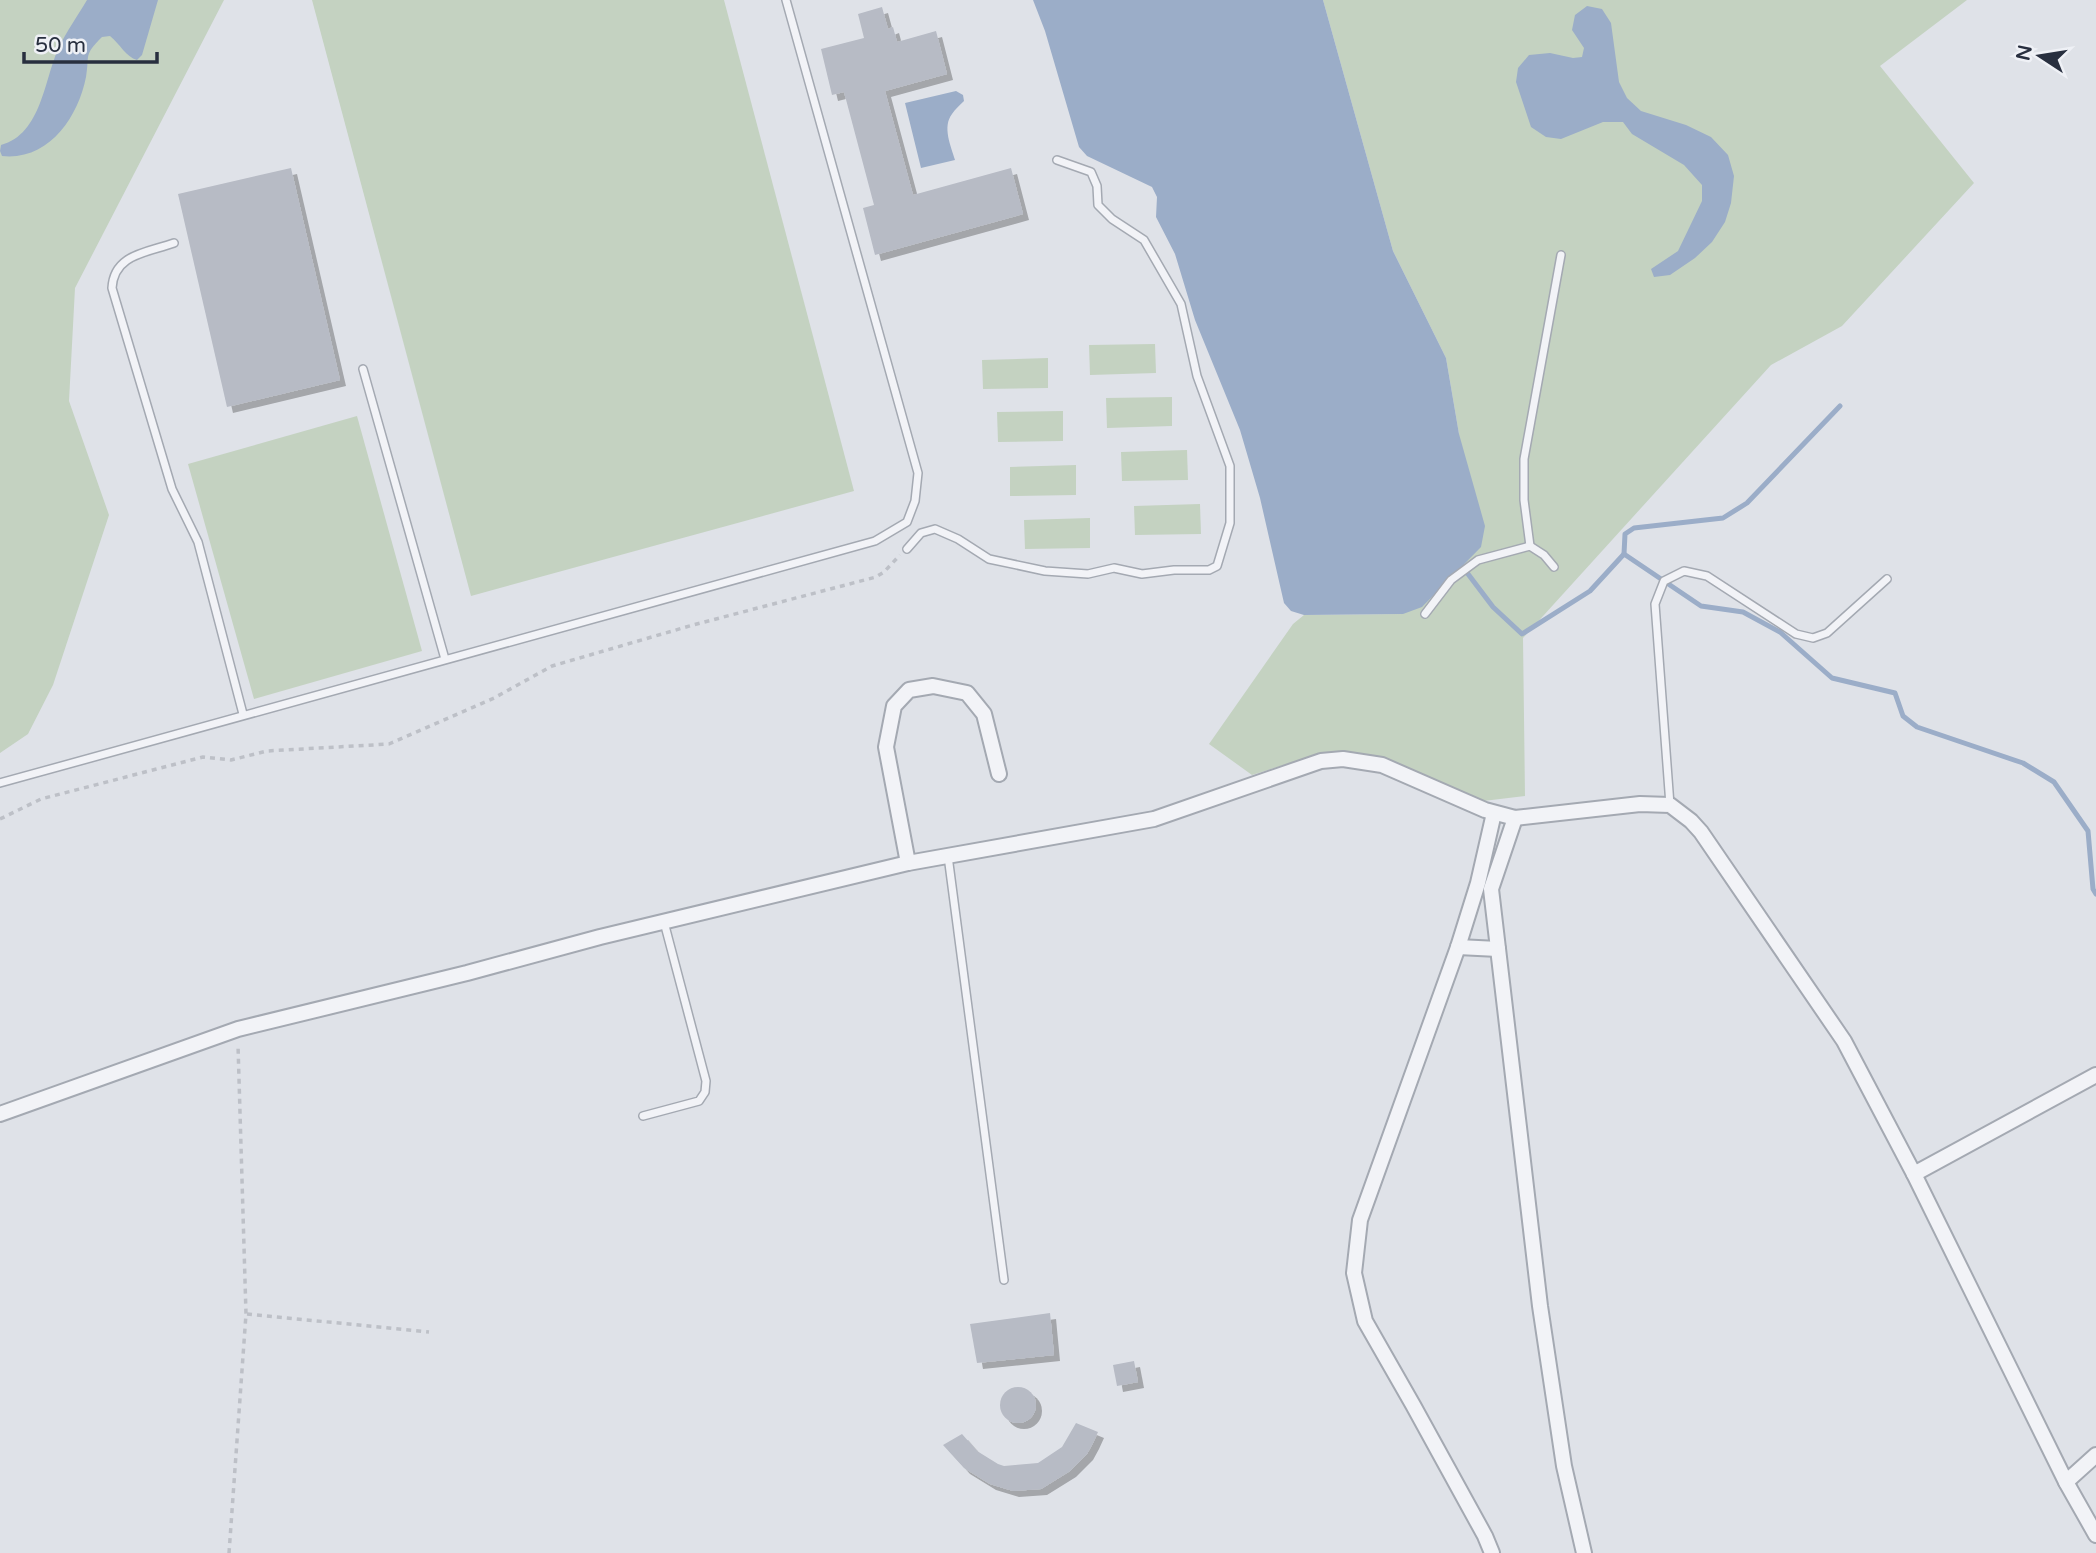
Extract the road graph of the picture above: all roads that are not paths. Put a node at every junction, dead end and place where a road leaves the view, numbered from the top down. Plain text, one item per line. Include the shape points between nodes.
1 (786, 0) edge
2 (1057, 160) dead end
3 (174, 243) dead end
4 (1561, 255) dead end
5 (363, 369) dead end
6 (1530, 546) junction
7 (906, 549) road end
8 (1554, 567) dead end
9 (1887, 579) dead end
10 (1425, 614) dead end
11 (445, 659) junction
12 (243, 714) junction
13 (999, 774) dead end
14 (0, 783) edge
15 (1670, 805) junction
16 (1494, 813) junction
17 (1515, 818) junction
18 (947, 855) junction
19 (908, 863) junction
20 (1485, 886) junction
21 (664, 922) junction
22 (1458, 947) junction
23 (1498, 949) junction
24 (2096, 1074) edge
25 (0, 1114) edge
26 (643, 1116) dead end
27 (1914, 1174) junction
28 (1004, 1280) dead end
29 (2096, 1455) edge
30 (2066, 1482) junction
31 (2096, 1535) edge
32 (1492, 1553) edge
33 (1584, 1553) edge

1 - 11 lane via 918,473 907,522 875,541
2 - 7 lane via 1091,172 1098,205 1144,240 1181,304 1197,376 1230,466 1230,523 1221,557 1209,570 1142,574 1114,568 1088,574 1045,571 989,559 935,529 921,533
3 - 12 lane via 125,260 113,275 113,288 172,489 198,542
4 - 6 lane via 1524,459
5 - 11 lane
6 - 8 lane
6 - 10 lane via 1478,560 1451,580
9 - 15 lane via 1827,633 1813,638 1796,634 1707,576 1684,571 1664,581 1655,604
11 - 12 lane
12 - 14 lane
13 - 19 street via 984,714 967,693 933,686 909,690 894,706 886,747
15 - 17 street via 1640,804
15 - 27 street via 1700,832 1844,1041
16 - 17 street
16 - 18 street via 1382,765 1343,759 1321,761 1154,819
16 - 20 street
17 - 20 street
18 - 19 street
18 - 28 lane
19 - 21 street
20 - 22 street
20 - 23 street
21 - 25 street via 238,1029
21 - 26 lane via 706,1081 705,1092 699,1101
22 - 23 street
22 - 32 street via 1360,1220 1354,1273 1365,1321
23 - 33 street via 1540,1306 1564,1466
24 - 27 street
27 - 30 street
29 - 30 street
30 - 31 street

